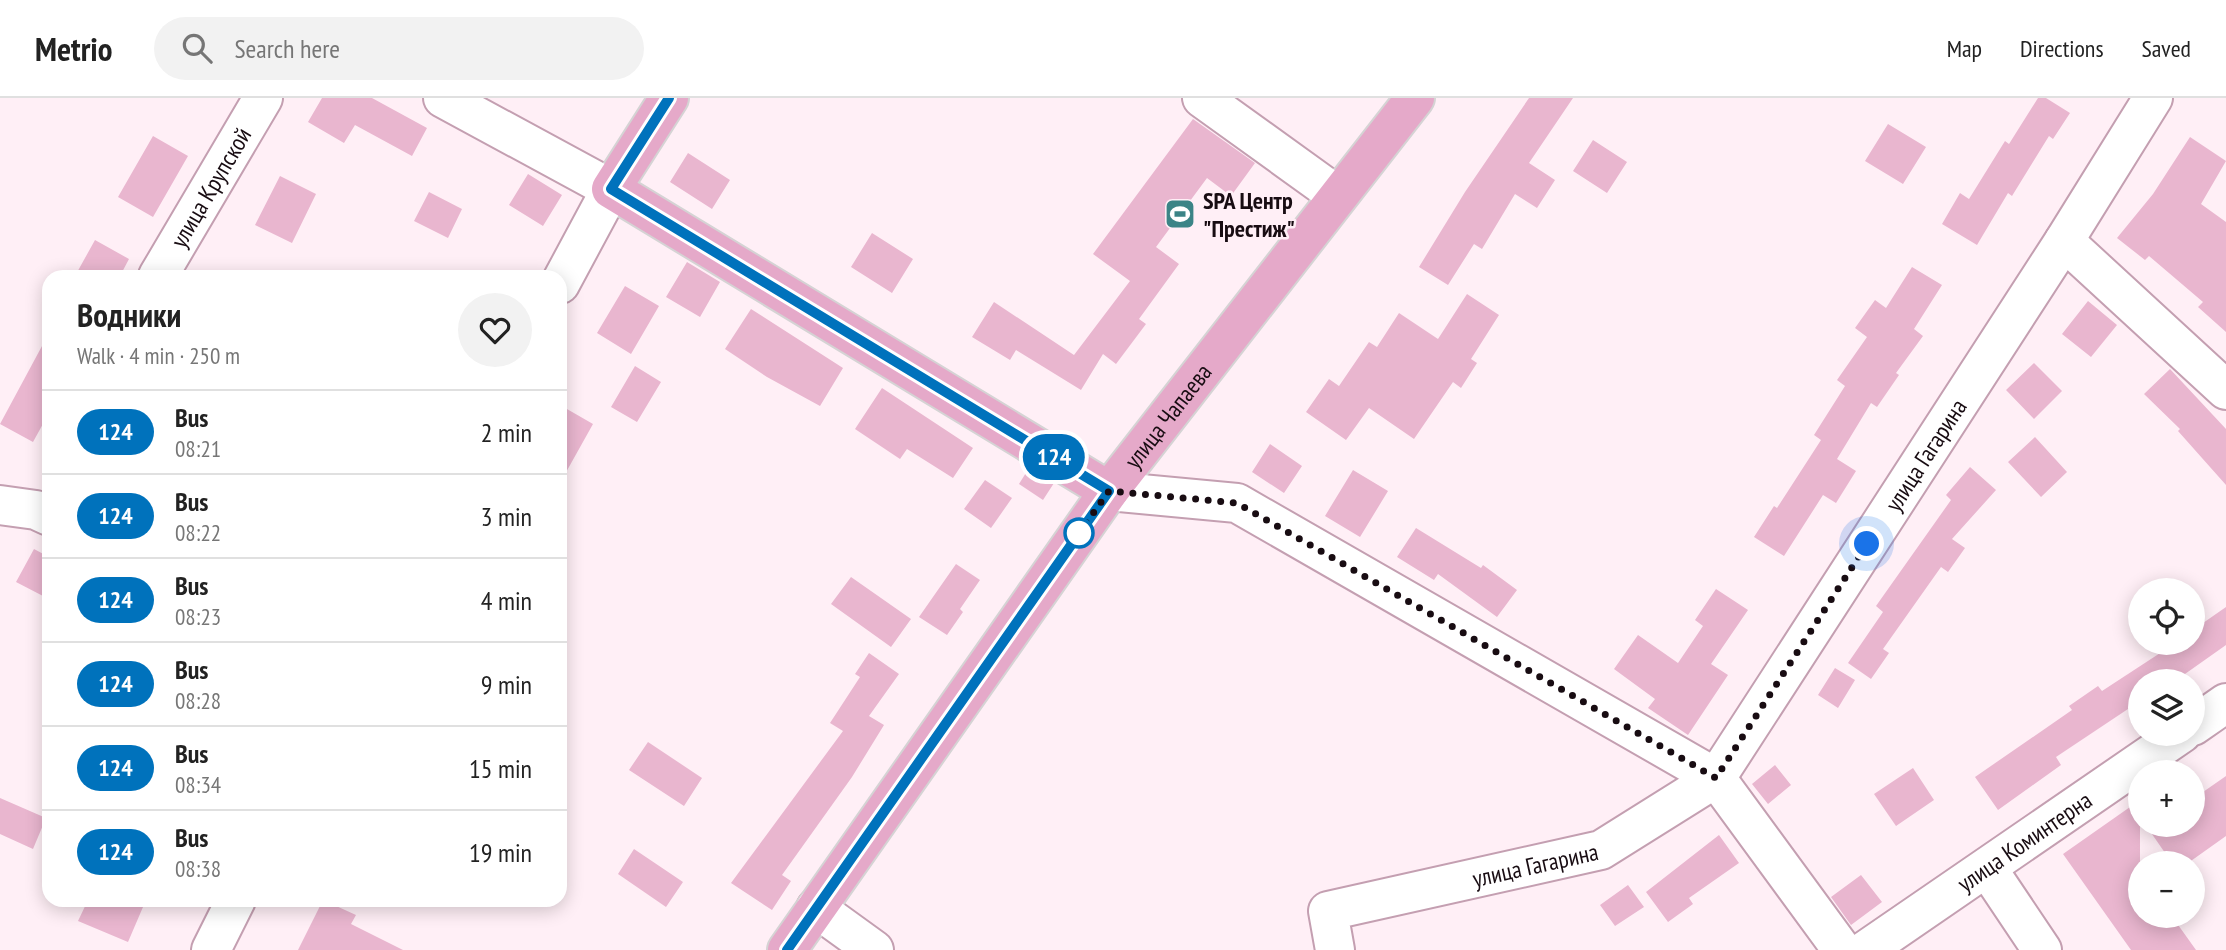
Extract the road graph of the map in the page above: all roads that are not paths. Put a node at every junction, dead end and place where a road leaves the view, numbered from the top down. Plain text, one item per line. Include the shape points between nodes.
1 (263, 98) edge
2 (443, 98) edge
3 (669, 98) edge
4 (1202, 98) edge
5 (1415, 98) edge
6 (2153, 98) edge
7 (611, 189) junction
8 (1338, 196) junction
9 (2064, 241) junction
10 (163, 270) edge
11 (567, 271) edge
12 (2226, 390) edge
13 (1109, 491) junction
14 (2226, 703) edge
15 (2205, 718) edge
16 (2163, 746) edge
17 (1716, 778) junction
18 (1987, 868) junction
19 (232, 907) edge
20 (816, 908) junction
21 (211, 950) edge
22 (788, 950) edge
23 (874, 950) edge
24 (1335, 950) edge
25 (1842, 950) edge
26 (1866, 950) edge
27 (2042, 950) edge

1 - 10 street, улица Крупской
2 - 7 street
3 - 7 main road
4 - 8 street
5 - 8 main road, улица Чапаева
6 - 9 street, улица Гагарина
7 - 11 street
7 - 13 main road
8 - 13 main road, улица Чапаева
9 - 12 street
9 - 17 street, улица Гагарина
13 - 17 street via 1237,503
13 - 20 main road, улица Чапаева
14 - 15 street
16 - 18 street, улица Коминтерна
17 - 24 street, улица Гагарина via 1601,850 1328,911
17 - 25 street
18 - 26 street, улица Коминтерна
18 - 27 street
19 - 21 street
20 - 22 main road, улица Чапаева
20 - 23 street

